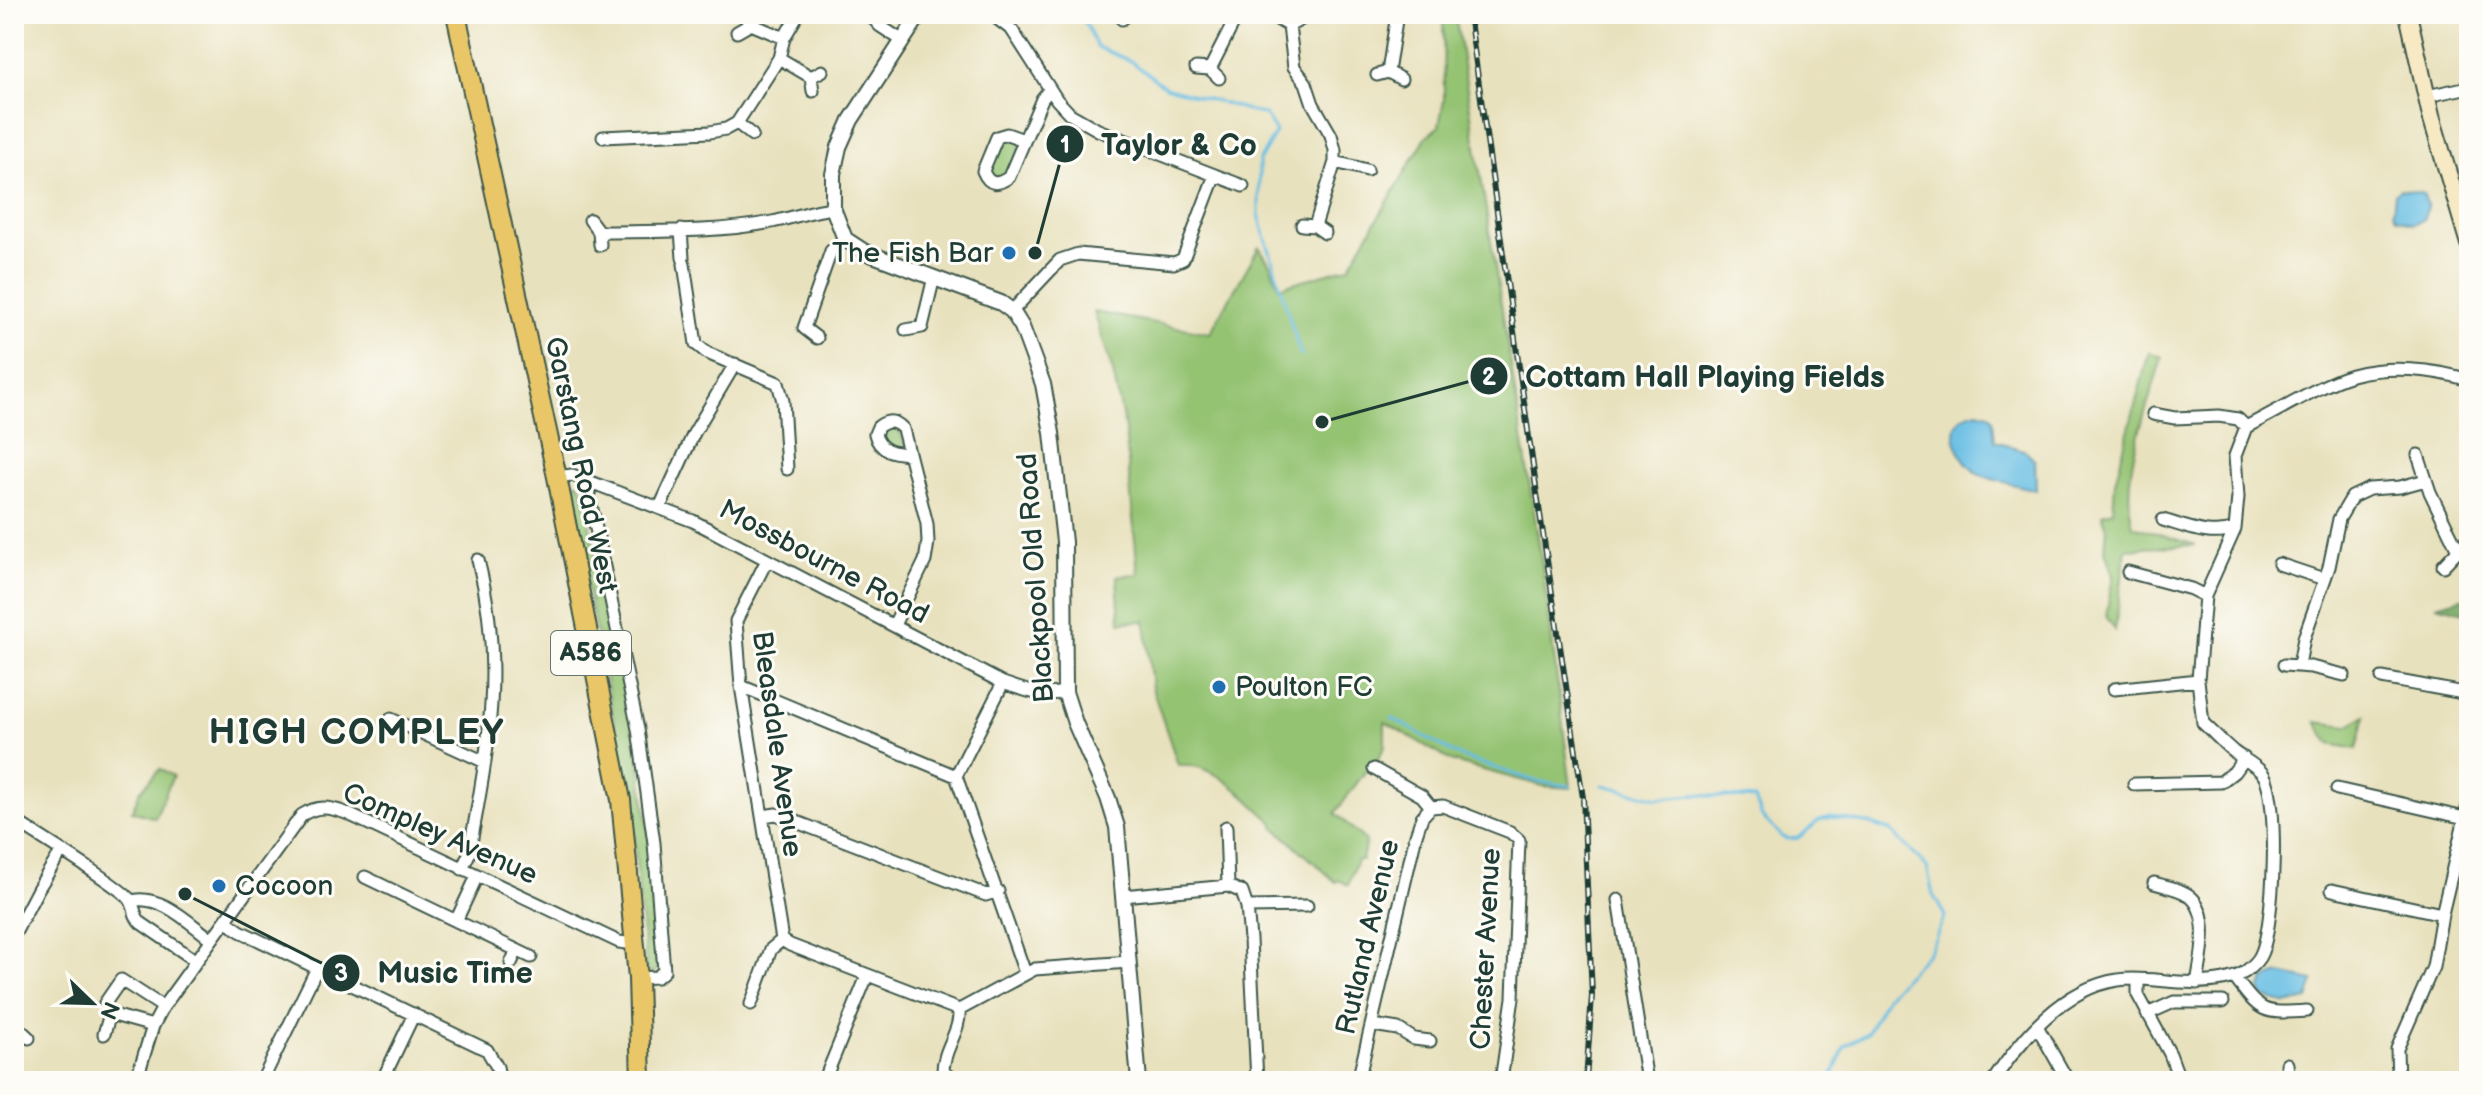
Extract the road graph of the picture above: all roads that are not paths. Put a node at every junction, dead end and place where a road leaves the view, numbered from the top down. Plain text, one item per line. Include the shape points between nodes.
1 (456, 14) edge
2 (798, 14) edge
3 (869, 14) edge
4 (920, 14) edge
5 (991, 14) edge
6 (1238, 14) edge
7 (1269, 14) edge
8 (1311, 14) edge
9 (1397, 14) edge
10 (2408, 14) edge
11 (747, 19) edge
12 (1289, 26) junction
13 (737, 32) dead end
14 (784, 38) junction
15 (903, 41) junction
16 (779, 58) junction
17 (1196, 68) dead end
18 (1401, 79) dead end
19 (2469, 87) edge
20 (1050, 89) junction
21 (813, 91) dead end
22 (2427, 96) junction
23 (677, 121) dead end
24 (737, 123) junction
25 (674, 134) junction
26 (752, 135) dead end
27 (603, 137) dead end
28 (1024, 140) junction
29 (1335, 162) junction
30 (1367, 170) dead end
31 (1215, 175) junction
32 (1243, 186) dead end
33 (833, 208) junction
34 (590, 220) dead end
35 (1302, 225) dead end
36 (681, 230) junction
37 (599, 232) junction
38 (845, 239) junction
39 (2469, 244) edge
40 (600, 245) dead end
41 (934, 277) junction
42 (1012, 311) junction
43 (906, 330) dead end
44 (817, 338) dead end
45 (735, 364) junction
46 (2469, 380) edge
47 (2153, 414) dead end
48 (2246, 427) junction
49 (909, 454) dead end
50 (2418, 455) dead end
51 (787, 469) dead end
52 (557, 477) junction
53 (2426, 480) junction
54 (589, 481) junction
55 (660, 507) junction
56 (2163, 520) dead end
57 (2235, 529) junction
58 (2469, 539) edge
59 (2458, 550) junction
60 (478, 560) dead end
61 (767, 560) junction
62 (2279, 564) dead end
63 (2443, 566) dead end
64 (2128, 572) dead end
65 (2324, 579) junction
66 (2205, 596) junction
67 (894, 625) junction
68 (2284, 665) dead end
69 (2299, 665) junction
70 (2344, 675) dead end
71 (2382, 678) dead end
72 (2198, 680) junction
73 (1003, 683) junction
74 (741, 686) junction
75 (2114, 689) dead end
76 (1065, 692) junction
77 (2469, 694) edge
78 (391, 719) dead end
79 (2244, 758) junction
80 (485, 762) junction
81 (1374, 769) dead end
82 (956, 776) junction
83 (2134, 784) dead end
84 (2337, 789) dead end
85 (2469, 801) edge
86 (1431, 807) junction
87 (763, 816) junction
88 (2465, 818) junction
89 (14, 820) edge
90 (1226, 827) dead end
91 (61, 852) junction
92 (462, 869) junction
93 (477, 876) junction
94 (2154, 883) dead end
95 (371, 884) dead end
96 (1228, 886) junction
97 (2332, 890) dead end
98 (998, 891) junction
99 (1123, 896) junction
100 (1618, 900) dead end
101 (131, 901) junction
102 (1307, 906) dead end
103 (1247, 907) junction
104 (2442, 914) junction
105 (226, 921) junction
106 (456, 921) junction
107 (14, 935) edge
108 (211, 939) junction
109 (782, 940) junction
110 (635, 944) junction
111 (517, 950) junction
112 (531, 957) dead end
113 (195, 960) junction
114 (1129, 962) junction
115 (511, 963) dead end
116 (317, 968) junction
117 (1025, 973) junction
118 (867, 976) junction
119 (2234, 977) junction
120 (638, 978) junction
121 (2138, 980) junction
122 (2197, 983) junction
123 (2223, 1002) dead end
124 (105, 1003) dead end
125 (751, 1004) dead end
126 (163, 1007) junction
127 (959, 1010) junction
128 (2307, 1011) dead end
129 (414, 1014) junction
130 (2147, 1014) junction
131 (14, 1024) edge
132 (1373, 1025) junction
133 (153, 1026) junction
134 (2037, 1026) junction
135 (104, 1034) dead end
136 (29, 1038) dead end
137 (1430, 1041) dead end
138 (2287, 1064) dead end
139 (644, 1080) edge
140 (136, 1081) edge
141 (262, 1081) edge
142 (382, 1081) edge
143 (500, 1081) edge
144 (824, 1081) edge
145 (960, 1081) edge
146 (1139, 1081) edge
147 (1257, 1081) edge
148 (1358, 1081) edge
149 (1501, 1081) edge
150 (1647, 1081) edge
151 (1993, 1081) edge
152 (2068, 1081) edge
153 (2180, 1081) edge
154 (2289, 1081) edge
155 (2398, 1081) edge

1 - 52 main road, Garstang Road West / A586
2 - 14 street
3 - 15 street
4 - 15 street
5 - 20 street via 1012,30
6 - 17 street via 1214,74
7 - 12 street
8 - 12 street
9 - 18 street via 1382,74
10 - 22 main road
11 - 13 street
11 - 14 street
12 - 29 street via 1292,61 1334,142
14 - 16 street
15 - 33 street via 844,131 833,174
16 - 21 street via 817,74
16 - 24 street
19 - 22 street
20 - 28 street
20 - 31 street via 1084,123
22 - 39 main road
23 - 25 street
24 - 25 street via 710,132
24 - 26 street
25 - 27 street
28 - 28 street via 1009,177 1000,184 986,179 983,171 997,137 1007,134
29 - 30 street
29 - 35 street via 1320,230
31 - 32 street
31 - 42 street via 1183,259 1174,263 1078,254 1060,260
33 - 36 street via 772,222
33 - 38 street
34 - 37 street
36 - 37 street
36 - 45 street via 696,344
37 - 40 street
38 - 41 street via 865,252
38 - 44 street via 831,251 804,328
41 - 42 street
41 - 43 street via 922,327
42 - 76 street, Blackpool Old Road via 1043,384 1052,433 1065,556
45 - 51 street via 778,383
45 - 55 street via 694,433
46 - 48 street via 2385,369 2351,376
47 - 48 street via 2219,416 2238,419
48 - 57 street via 2235,456
49 - 67 street via 928,542 921,571
50 - 53 street
52 - 54 street, Mossbourne Road
52 - 110 main road, Garstang Road West / A586 via 621,800
53 - 59 street
53 - 65 street via 2352,497 2339,519
54 - 55 street, Mossbourne Road
54 - 120 street, Garstang Road West via 638,729 659,886 664,971
55 - 61 street, Mossbourne Road
56 - 57 street via 2203,532
57 - 66 street
58 - 59 street
59 - 63 street
60 - 80 street via 493,652
61 - 67 street, Mossbourne Road
61 - 74 street, Bleasdale Avenue via 736,621
62 - 65 street
64 - 66 street
65 - 69 street
66 - 72 street
67 - 73 street, Mossbourne Road
68 - 69 street
69 - 70 street
71 - 77 street
72 - 75 street
72 - 79 street via 2203,723
73 - 76 street, Mossbourne Road via 1034,694
73 - 82 street
74 - 82 street
74 - 87 street, Bleasdale Avenue
76 - 99 street, Blackpool Old Road via 1117,827
78 - 80 street
79 - 83 street via 2221,782
79 - 119 street via 2264,774 2273,799 2274,863 2270,926 2261,956
80 - 92 street
81 - 86 street, Chester Avenue via 1422,796
82 - 98 street
84 - 88 street
85 - 88 street
86 - 132 street, Rutland Avenue via 1416,835
86 - 149 street, Chester Avenue via 1443,806 1519,840 1513,998
87 - 98 street via 776,814 986,895
87 - 109 street, Bleasdale Avenue
88 - 104 street
89 - 91 street
90 - 96 street
91 - 101 street
91 - 107 street
92 - 93 street, Compley Avenue
92 - 105 street, Compley Avenue via 341,811 319,807 302,815
93 - 106 street
93 - 110 street, Compley Avenue via 619,942
94 - 122 street via 2188,894 2198,907 2203,921
95 - 106 street
96 - 99 street
96 - 103 street via 1242,892
97 - 104 street
98 - 117 street
99 - 114 street, Blackpool Old Road
100 - 150 street
101 - 108 street via 159,903
101 - 113 street via 134,917
102 - 103 street
103 - 147 street
104 - 155 street via 2433,967 2397,1049
105 - 108 street, Compley Avenue
105 - 116 street
106 - 111 street
108 - 113 street, Compley Avenue
109 - 118 street
109 - 125 street via 771,949
110 - 120 main road, Garstang Road West / A586
111 - 112 street
111 - 115 street
113 - 126 street, Compley Avenue
114 - 117 street
114 - 146 street, Blackpool Old Road
116 - 129 street
116 - 141 street
117 - 127 street
118 - 127 street
118 - 144 street
119 - 122 street
119 - 128 street via 2252,1001 2272,1013
120 - 139 main road, Garstang Road West / A586
121 - 122 street
121 - 130 street
121 - 134 street via 2094,987
123 - 130 street via 2174,1002
124 - 126 street via 121,980
126 - 133 street, Compley Avenue
127 - 145 street via 943,1071
129 - 142 street
129 - 143 street via 487,1050
130 - 153 street
131 - 136 street
132 - 137 street
132 - 148 street, Rutland Avenue
133 - 135 street via 110,1014
133 - 140 street, Compley Avenue
134 - 151 street
134 - 152 street
138 - 154 street

